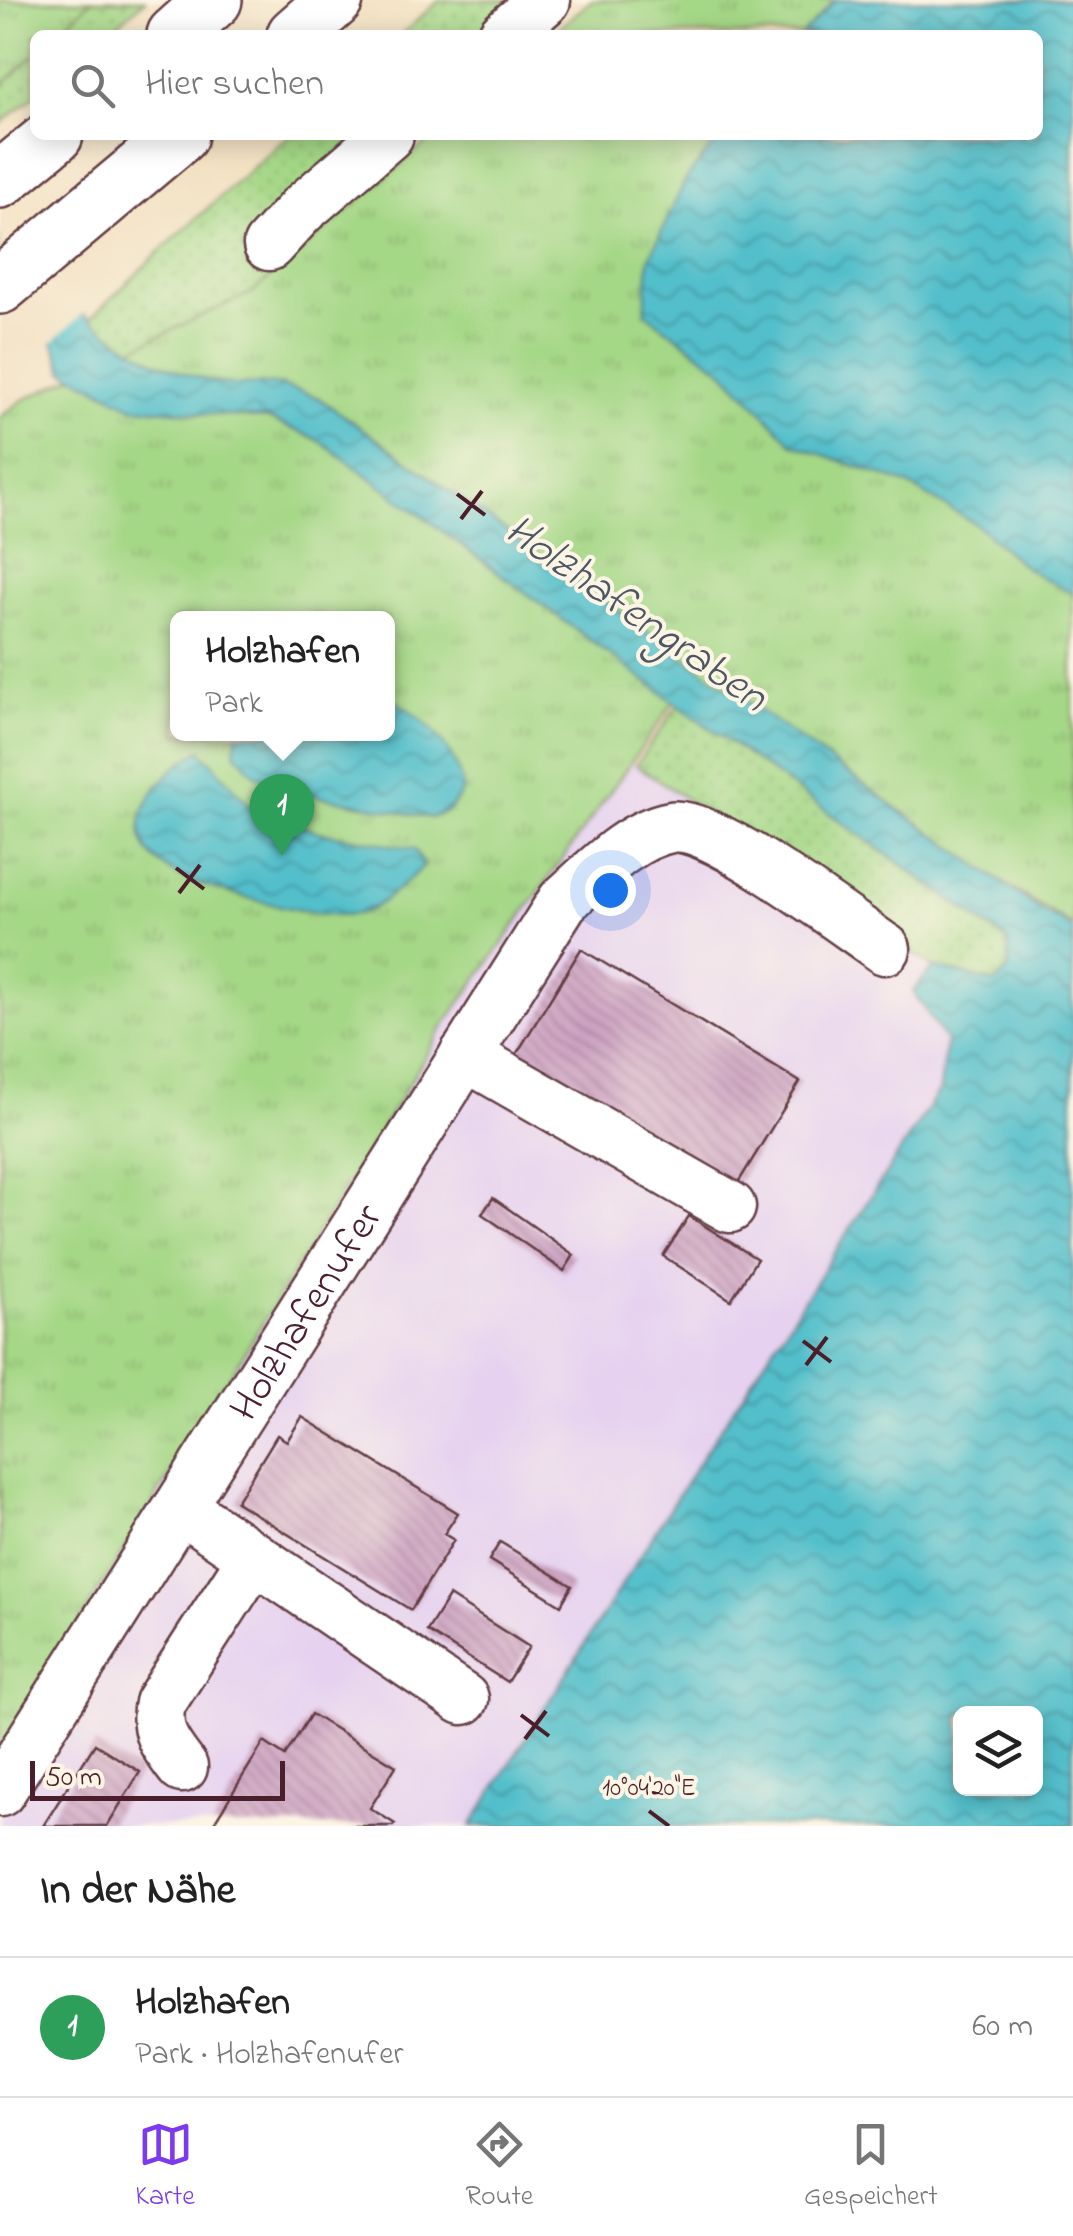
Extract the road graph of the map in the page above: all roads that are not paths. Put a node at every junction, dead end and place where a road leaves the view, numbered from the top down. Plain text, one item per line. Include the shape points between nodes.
1 (214, 0) edge
2 (336, 0) edge
3 (545, 0) edge
4 (181, 30) edge
5 (301, 30) edge
6 (510, 30) edge
7 (49, 140) edge
8 (174, 140) edge
9 (382, 140) edge
10 (0, 180) edge
11 (269, 245) dead end
12 (0, 286) edge
13 (884, 949) dead end
14 (465, 1054) junction
15 (730, 1207) dead end
16 (180, 1507) junction
17 (254, 1557) junction
18 (463, 1699) dead end
19 (182, 1767) dead end
20 (0, 1792) edge

1 - 4 highway
2 - 5 highway
3 - 6 street
7 - 10 highway
8 - 12 highway
9 - 11 street
13 - 14 street, Holzhafenufer via 707,833 672,826 624,847 562,901
14 - 15 street
14 - 16 street, Holzhafenufer
16 - 17 street
16 - 20 street, Holzhafenufer
17 - 18 street
17 - 19 street via 160,1703 156,1722

